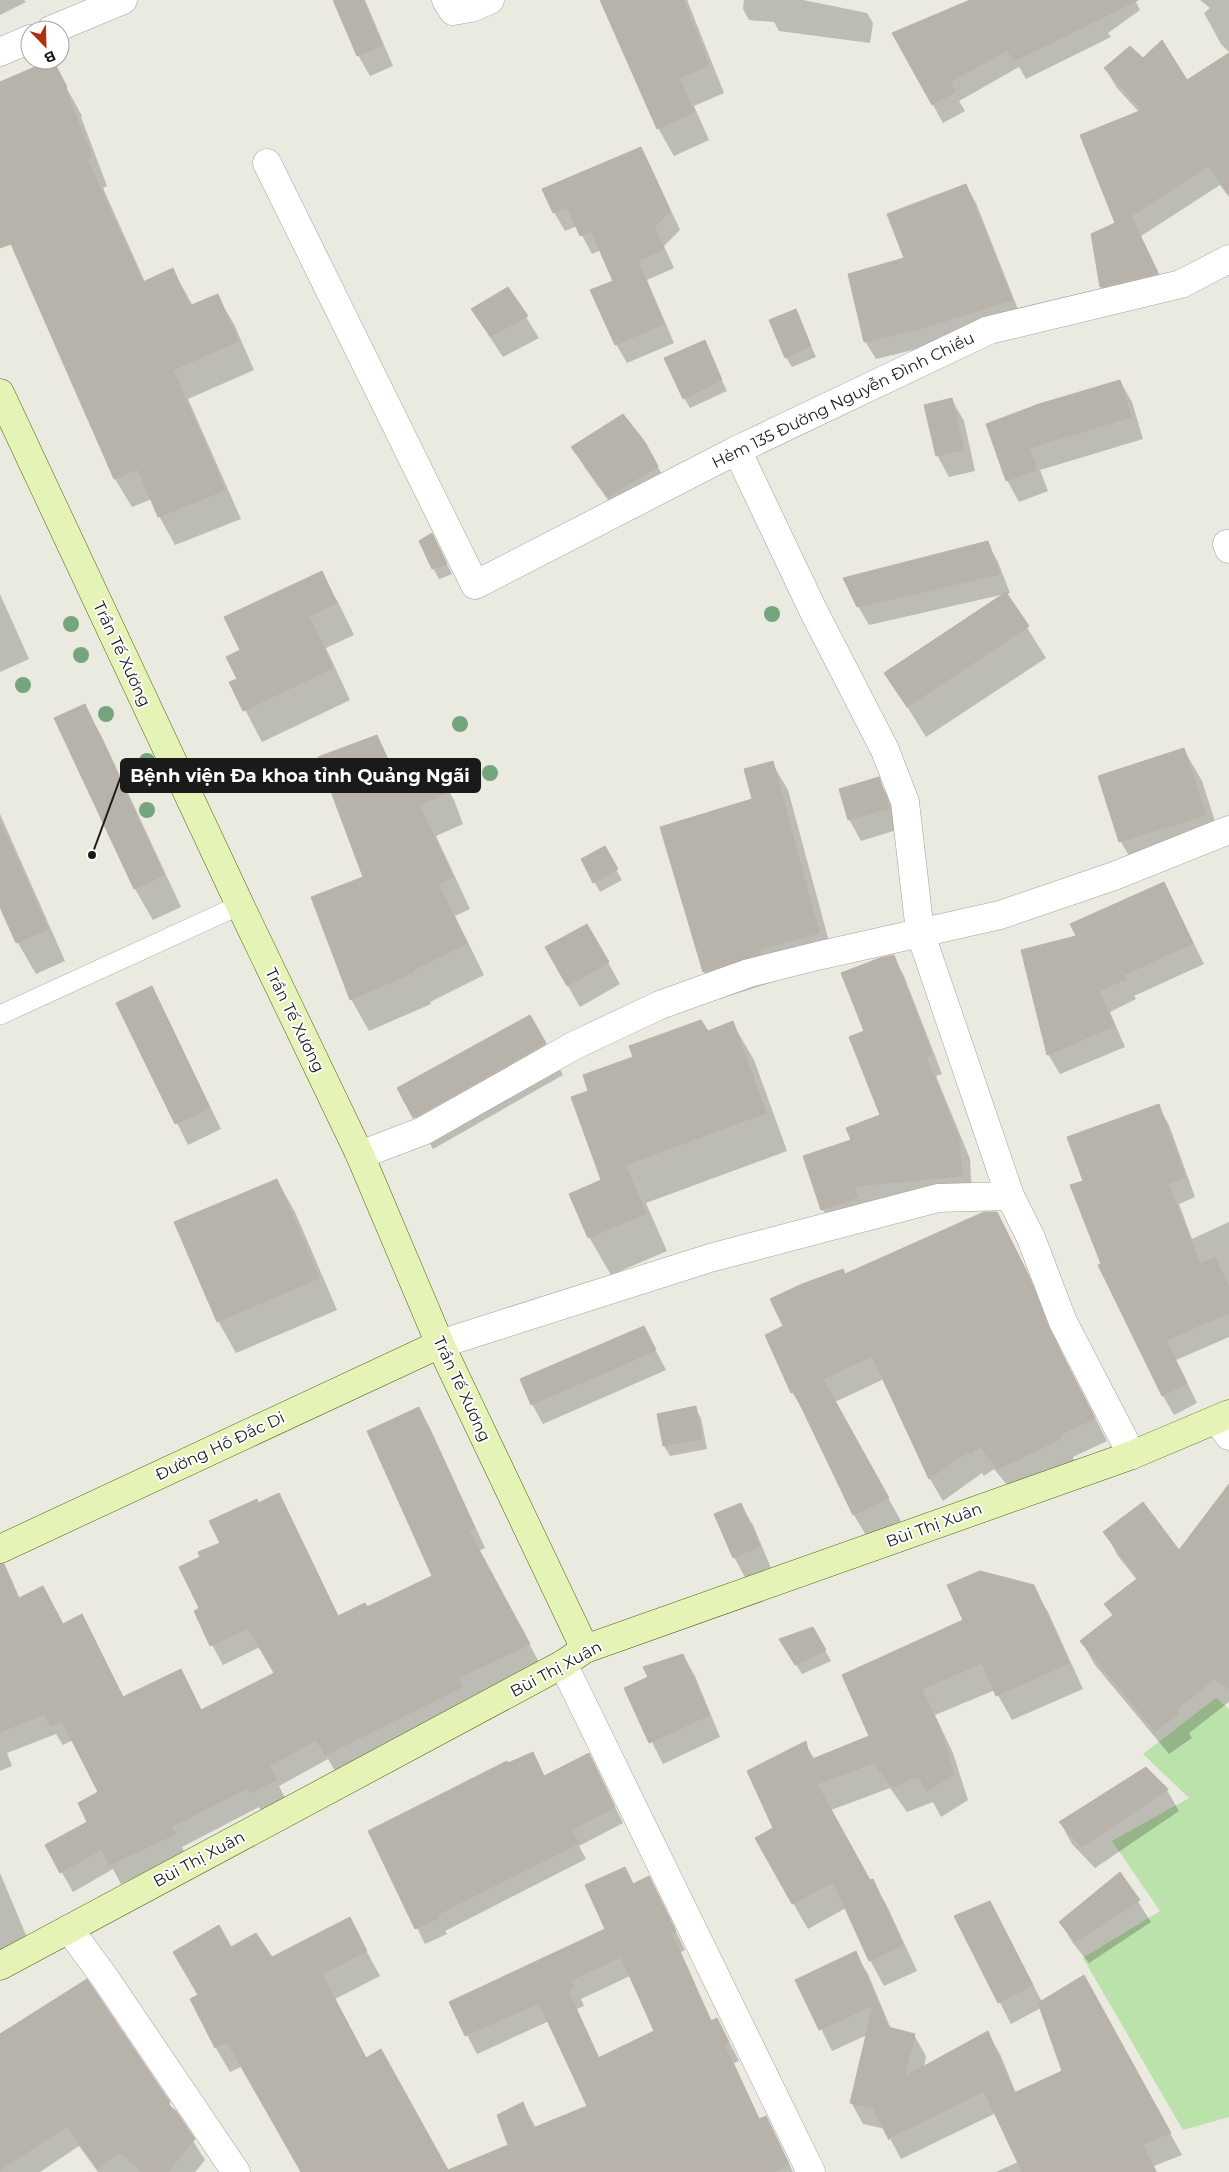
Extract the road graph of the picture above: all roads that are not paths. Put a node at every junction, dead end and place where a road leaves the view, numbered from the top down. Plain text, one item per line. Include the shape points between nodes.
1 (123, 0) edge
2 (446, 0) edge
3 (490, 0) edge
4 (70, 22) edge
5 (20, 43) edge
6 (0, 52) edge
7 (267, 163) dead end
8 (1229, 259) edge
9 (0, 393) edge
10 (737, 450) junction
11 (1229, 830) edge
12 (240, 905) junction
13 (920, 932) junction
14 (0, 1015) edge
15 (360, 1155) junction
16 (1010, 1196) junction
17 (440, 1344) junction
18 (1225, 1423) edge
19 (1132, 1455) junction
20 (0, 1549) edge
21 (574, 1657) junction
22 (69, 1929) junction
23 (0, 1966) edge
24 (236, 2172) edge
25 (811, 2172) edge

1 - 4 street
2 - 3 street via 453,11
5 - 6 street
7 - 10 street, Hẻm 135 Đường Nguyễn Đình Chiểu via 475,585
8 - 10 street, Hẻm 135 Đường Nguyễn Đình Chiểu via 1181,284 989,330
9 - 12 street, Trần Tế Xương
10 - 13 street via 889,759 905,802
11 - 13 street via 1114,876 1000,915
12 - 14 lane
12 - 15 street, Trần Tế Xương
13 - 15 street via 749,973 660,1005 575,1045 423,1131
13 - 16 street
15 - 17 street, Trần Tế Xương
16 - 17 street via 938,1198 710,1258
16 - 19 street via 1031,1238 1063,1322
17 - 20 street, Đường Hồ Đắc Di
17 - 21 street, Trần Tế Xương
18 - 19 street, Bùi Thị Xuân
19 - 21 street, Bùi Thị Xuân
21 - 22 street, Bùi Thị Xuân
21 - 25 street
22 - 23 street, Bùi Thị Xuân
22 - 24 street

